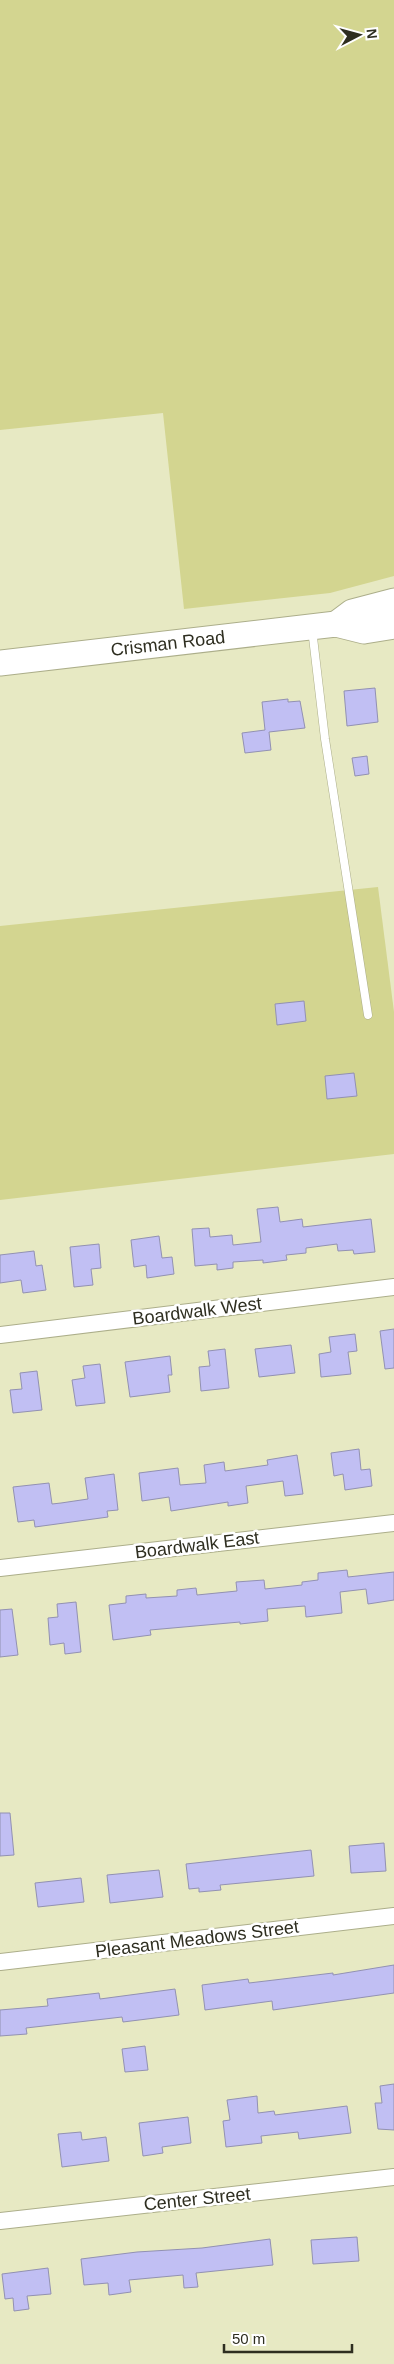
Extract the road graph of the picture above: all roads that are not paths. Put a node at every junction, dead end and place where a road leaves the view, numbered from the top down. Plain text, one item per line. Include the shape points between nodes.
1 (394, 601) edge
2 (324, 626) junction
3 (394, 626) edge
4 (0, 663) edge
5 (368, 1014) dead end
6 (394, 1288) edge
7 (0, 1335) edge
8 (394, 1523) edge
9 (0, 1568) edge
10 (394, 1916) edge
11 (0, 1962) edge
12 (394, 2176) edge
13 (0, 2221) edge

1 - 2 main road, Crisman Road via 352,612
2 - 3 main road, Crisman Road via 364,631
2 - 4 main road, Crisman Road
2 - 5 lane via 325,739
6 - 7 street, Boardwalk West
8 - 9 street, Boardwalk East
10 - 11 street, Pleasant Meadows Street
12 - 13 street, Center Street

